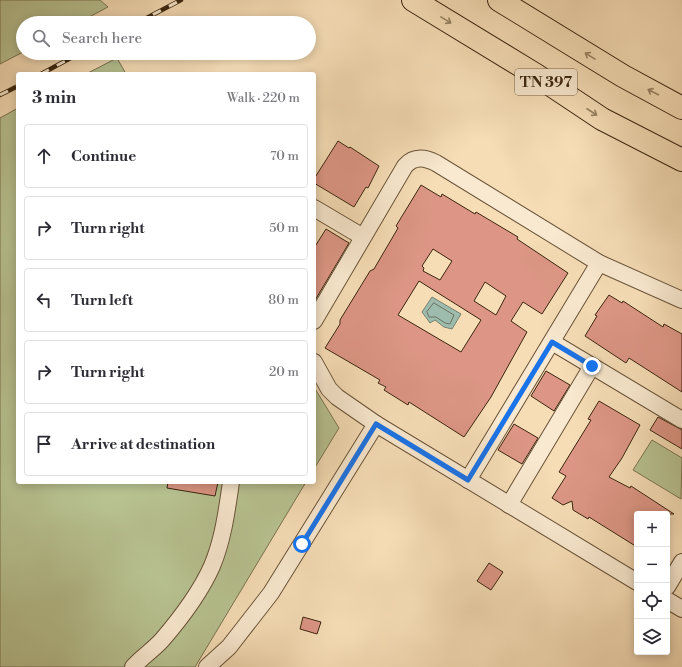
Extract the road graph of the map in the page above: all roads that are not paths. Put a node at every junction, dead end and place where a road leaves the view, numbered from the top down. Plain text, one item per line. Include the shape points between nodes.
1 (413, 0) edge
2 (499, 0) edge
3 (682, 108) edge
4 (682, 160) edge
5 (316, 209) edge
6 (363, 237) junction
7 (599, 263) junction
8 (682, 300) edge
9 (316, 318) edge
10 (552, 342) junction
11 (316, 365) edge
12 (592, 366) junction
13 (682, 420) edge
14 (376, 424) junction
15 (468, 480) junction
16 (231, 484) edge
17 (509, 505) junction
18 (682, 562) edge
19 (634, 580) edge
20 (669, 583) edge
21 (670, 602) edge
22 (682, 609) edge
23 (229, 647) junction
24 (133, 667) edge
25 (207, 667) edge
26 (220, 667) edge

1 -> 4 highway, TN 397 via 530,71 602,119
3 -> 2 highway, TN 397
5 - 6 street
6 - 7 street via 405,166 412,160 423,158 436,163
6 - 9 street
7 - 8 street
7 - 10 street
10 - 12 street
10 - 15 street
11 - 14 street via 337,397
12 - 13 street
12 - 17 street
14 - 15 street
14 - 23 street via 280,580
15 - 17 street
16 - 24 street via 220,540 205,580 170,630
17 - 19 street
18 - 20 street
21 - 22 street
23 - 25 street
23 - 26 street

